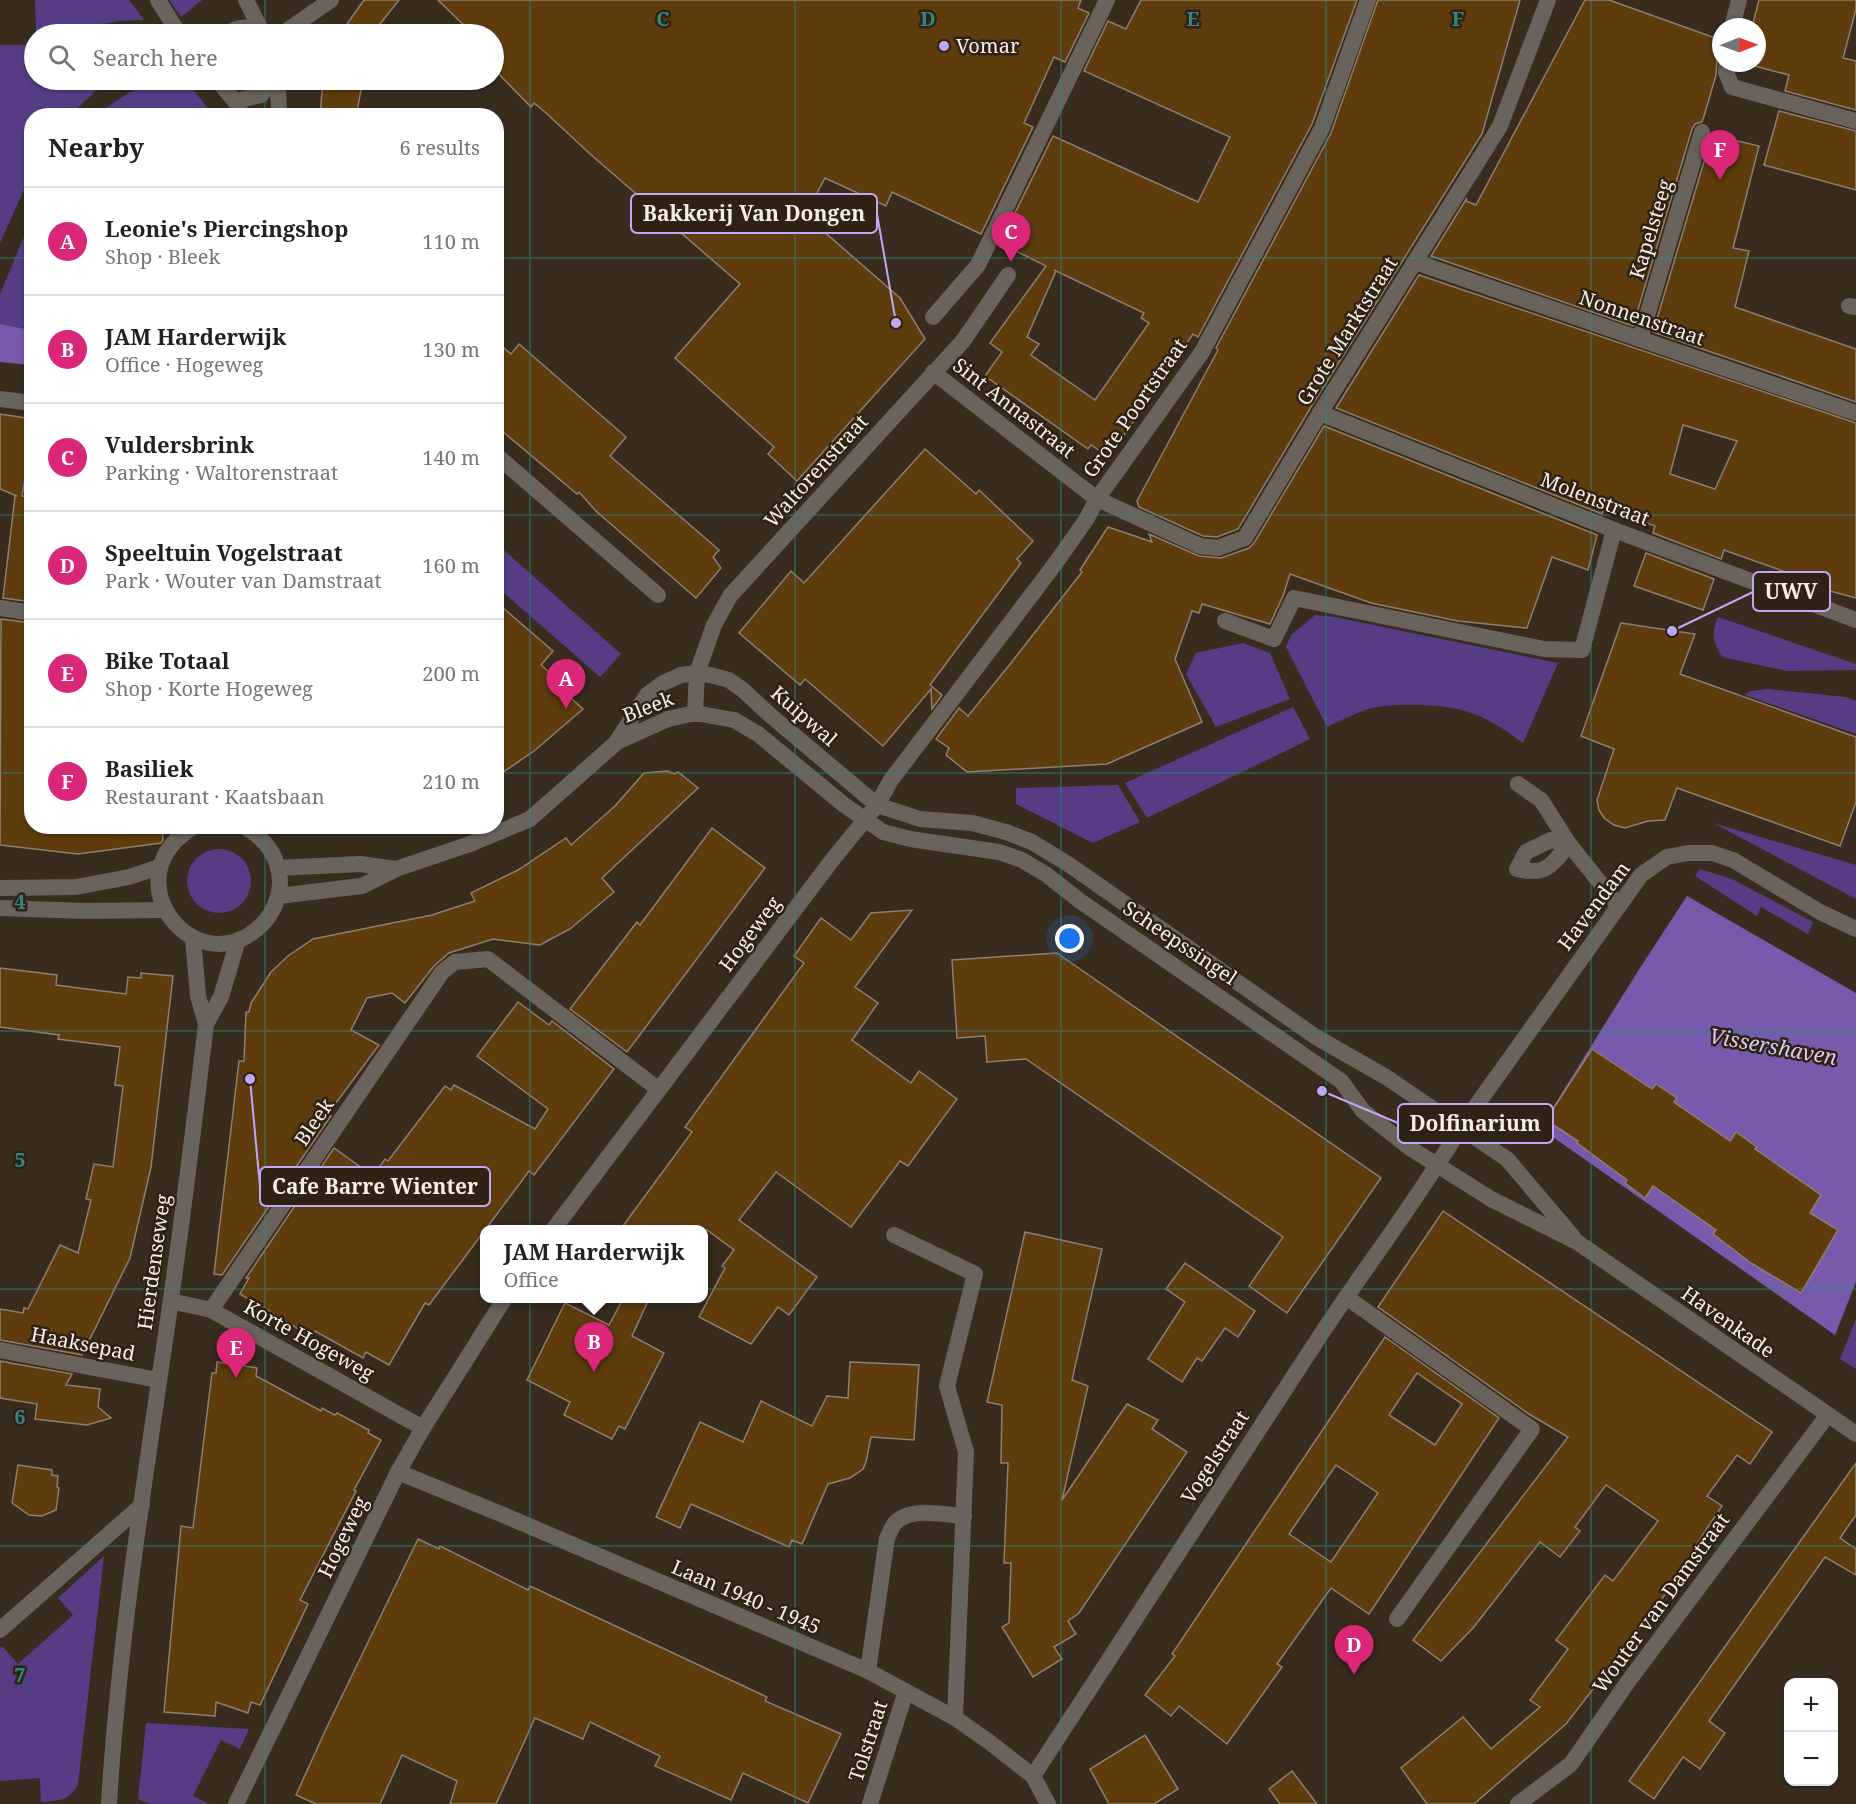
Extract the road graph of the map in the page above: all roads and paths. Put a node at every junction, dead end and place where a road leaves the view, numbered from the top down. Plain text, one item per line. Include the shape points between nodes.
1 (158, 0) edge
2 (246, 0) edge
3 (331, 0) edge
4 (1107, 0) edge
5 (1368, 0) edge
6 (1548, 0) edge
7 (1739, 0) edge
8 (1734, 18) edge
9 (173, 24) edge
10 (258, 24) edge
11 (296, 24) edge
12 (1726, 72) edge
13 (225, 90) edge
14 (266, 90) edge
15 (277, 90) edge
16 (239, 108) edge
17 (278, 108) edge
18 (1856, 121) edge
19 (1702, 132) dead end
20 (1414, 262) junction
21 (1008, 275) dead end
22 (933, 317) dead end
23 (1640, 339) junction
24 (933, 372) junction
25 (0, 399) edge
26 (24, 402) edge
27 (1320, 413) junction
28 (1856, 413) edge
29 (504, 461) edge
30 (1097, 499) junction
31 (1614, 530) junction
32 (658, 595) dead end
33 (0, 608) edge
34 (24, 612) edge
35 (1856, 620) edge
36 (1225, 621) dead end
37 (697, 673) junction
38 (695, 713) junction
39 (617, 742) junction
40 (1518, 784) dead end
41 (877, 805) junction
42 (865, 820) junction
43 (504, 830) edge
44 (182, 834) edge
45 (256, 834) edge
46 (494, 834) edge
47 (159, 867) junction
48 (278, 868) junction
49 (396, 869) junction
50 (0, 888) edge
51 (278, 896) junction
52 (1618, 905) junction
53 (0, 908) edge
54 (165, 910) junction
55 (1856, 929) edge
56 (193, 938) junction
57 (238, 940) junction
58 (206, 1024) junction
59 (658, 1089) junction
60 (1461, 1127) junction
61 (1438, 1166) junction
62 (557, 1225) edge
63 (894, 1235) dead end
64 (1577, 1242) junction
65 (1346, 1297) junction
66 (171, 1301) junction
67 (502, 1303) edge
68 (211, 1310) junction
69 (0, 1350) edge
70 (158, 1380) junction
71 (1827, 1416) junction
72 (423, 1428) junction
73 (1856, 1434) edge
74 (398, 1472) junction
75 (142, 1505) junction
76 (964, 1516) junction
77 (1397, 1619) dead end
78 (0, 1630) edge
79 (868, 1671) junction
80 (906, 1691) junction
81 (955, 1718) junction
82 (1033, 1776) junction
83 (110, 1804) edge
84 (236, 1804) edge
85 (870, 1804) edge
86 (1048, 1804) edge
87 (1518, 1804) edge

1 - 9 street
2 - 10 street
3 - 11 street
4 - 22 street via 978,265
5 - 30 street, Grote Poortstraat via 1322,128 1207,342
6 - 20 street, Grote Marktstraat via 1500,126
7 - 8 street
12 - 18 street via 1732,87
13 - 16 street
14 - 16 street
15 - 17 street
19 - 23 street, Kapelsteeg
20 - 23 street, Nonnenstraat
20 - 27 street, Grote Marktstraat
21 - 24 street, Waltorenstraat via 963,341
23 - 28 street, Nonnenstraat
24 - 30 street, Sint Annastraat
24 - 37 street, Waltorenstraat via 730,596 714,625
25 - 26 street
27 - 30 street, Grote Marktstraat via 1245,538 1218,548 1200,546
27 - 31 street, Molenstraat
29 - 32 street
30 - 41 street, Grote Poortstraat via 1052,568 891,780
31 - 35 street, Molenstraat
31 - 36 street via 1582,650 1544,649 1294,598 1274,639
33 - 34 street
37 - 38 street, Waltorenstraat
37 - 39 street, Bleek via 663,683 648,695
37 - 41 street, Kuipwal via 729,680 743,690
38 - 39 street, Bleek via 668,719
38 - 42 street via 734,720 758,734
39 - 43 street, Bleek via 530,819
40 - 52 street via 1541,800 1569,844
41 - 42 street, Hogeweg
41 - 60 street, Scheepssingel via 920,819 972,823 1032,842 1316,1037
42 - 59 street, Hogeweg
42 - 61 street, Scheepssingel via 883,832 910,839 999,852 1022,860 1341,1081 1363,1111
44 - 47 street via 167,850
45 - 48 street via 269,848
46 - 49 street, Bleek
47 - 50 street via 76,887
47 - 54 street via 158,890
48 - 49 street, Bleek via 360,864
48 - 51 street
49 - 51 street, Bleek via 362,886
51 - 57 street via 263,924
52 - 55 street, Havendam via 1641,875 1667,857 1712,853 1733,860
52 - 60 street, Havendam
53 - 54 street
54 - 56 street
56 - 57 street via 224,943
56 - 58 street, Hierdenseweg via 198,996
57 - 58 street, Hierdenseweg via 221,997
58 - 66 street, Hierdenseweg
59 - 62 street, Hogeweg
59 - 68 street, Bleek via 488,959 455,962 442,972
60 - 61 street, Havendam
60 - 64 street, Havenkade via 1507,1159
61 - 64 street, Havenkade via 1491,1199
61 - 65 street, Vogelstraat
63 - 76 street via 975,1274 947,1386 966,1452
64 - 71 street, Havenkade
65 - 77 street via 1532,1429
65 - 82 street, Vogelstraat
66 - 68 street, Korte Hogeweg
66 - 70 street, Hierdenseweg
67 - 72 street, Hogeweg
68 - 72 street, Korte Hogeweg
69 - 70 street, Haaksepad
70 - 75 street, Hierdenseweg
71 - 73 street, Havenkade
71 - 87 street, Wouter van Damstraat via 1571,1764
72 - 74 street, Hogeweg
74 - 79 street, Laan 1940 - 1945
74 - 84 street, Hogeweg
75 - 78 street
75 - 83 street, Hierdenseweg via 116,1702
76 - 79 street via 920,1513 895,1522 887,1538
76 - 81 street
79 - 80 street, Laan 1940 - 1945
80 - 81 street, Laan 1940 - 1945
80 - 85 street, Tolstraat
81 - 82 street, Laan 1940 - 1945
82 - 86 street, Laan 1940 - 1945

